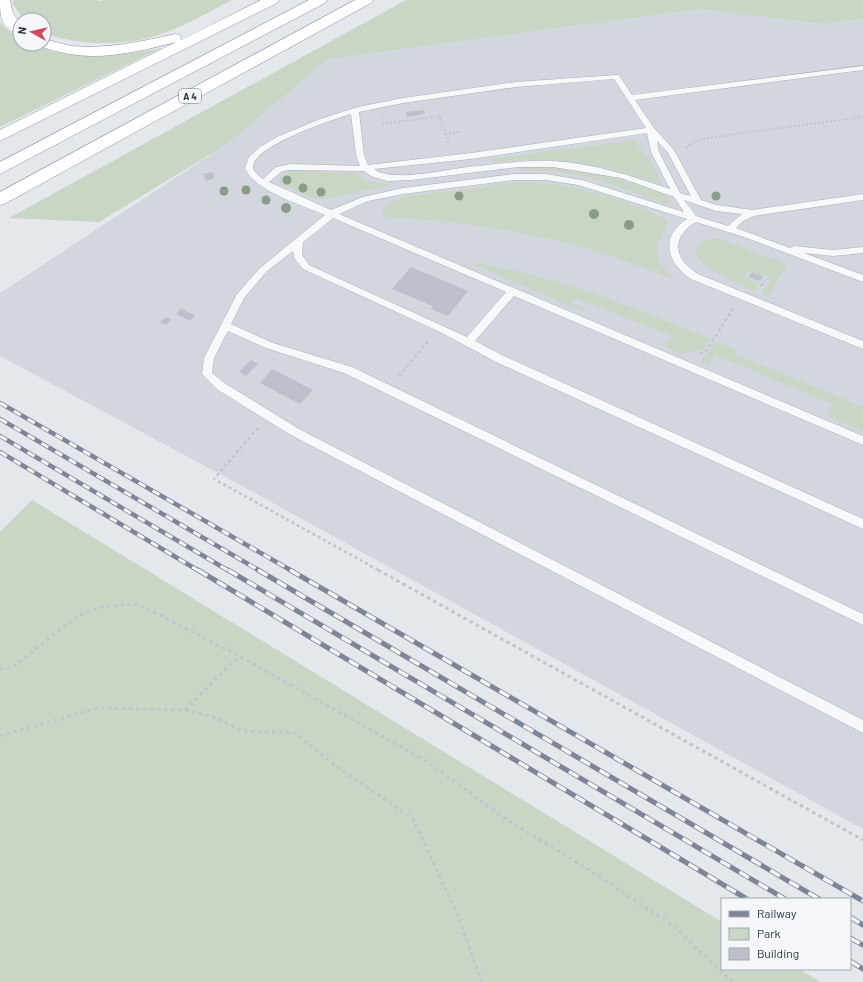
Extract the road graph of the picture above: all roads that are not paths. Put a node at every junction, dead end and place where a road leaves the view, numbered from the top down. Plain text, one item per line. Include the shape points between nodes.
1 (3, 0) edge
2 (272, 0) edge
3 (320, 0) edge
4 (366, 0) edge
5 (241, 16) junction
6 (12, 24) edge
7 (52, 44) edge
8 (863, 68) edge
9 (630, 98) junction
10 (355, 111) junction
11 (651, 130) junction
12 (0, 136) edge
13 (365, 167) junction
14 (491, 168) junction
15 (0, 169) edge
16 (495, 178) junction
17 (263, 183) junction
18 (677, 195) junction
19 (7, 196) edge
20 (863, 197) edge
21 (698, 202) junction
22 (333, 213) junction
23 (752, 213) junction
24 (694, 219) junction
25 (729, 230) junction
26 (299, 240) junction
27 (777, 247) junction
28 (863, 250) edge
29 (863, 279) edge
30 (513, 291) junction
31 (225, 325) junction
32 (469, 342) junction
33 (863, 345) edge
34 (863, 441) edge
35 (863, 524) edge
36 (863, 620) edge
37 (863, 728) edge

1 - 6 highway via 3,10
2 - 5 highway
3 - 15 highway, A 4
4 - 19 highway, A 4
5 - 7 highway via 141,47 100,51 70,50
5 - 12 highway
8 - 9 lane
9 - 10 lane via 616,76 533,82 378,105
9 - 11 lane
10 - 13 lane via 360,155
10 - 17 lane via 296,132 258,151 250,160 249,168
11 - 13 lane via 453,158
11 - 18 lane via 655,152
11 - 21 lane via 670,150
13 - 14 lane via 380,177 396,179
13 - 17 lane via 291,167 279,169
14 - 16 lane
14 - 18 lane via 536,163 578,167 623,176
16 - 22 lane via 380,195
16 - 24 lane via 531,176 579,182
17 - 22 lane
18 - 21 lane
18 - 24 lane
20 - 23 lane
21 - 23 lane via 716,208
22 - 26 lane
22 - 30 lane
23 - 25 lane via 740,219
24 - 25 lane
24 - 33 lane via 684,224 673,242 679,264 697,278
25 - 27 lane
26 - 31 lane via 244,289
26 - 32 lane via 296,248 297,257 306,267
27 - 28 lane via 833,253
27 - 29 lane
30 - 32 lane
30 - 34 lane
31 - 36 lane via 245,337 348,370
31 - 37 lane via 209,358 208,374 222,387 295,432
32 - 35 lane via 500,359

